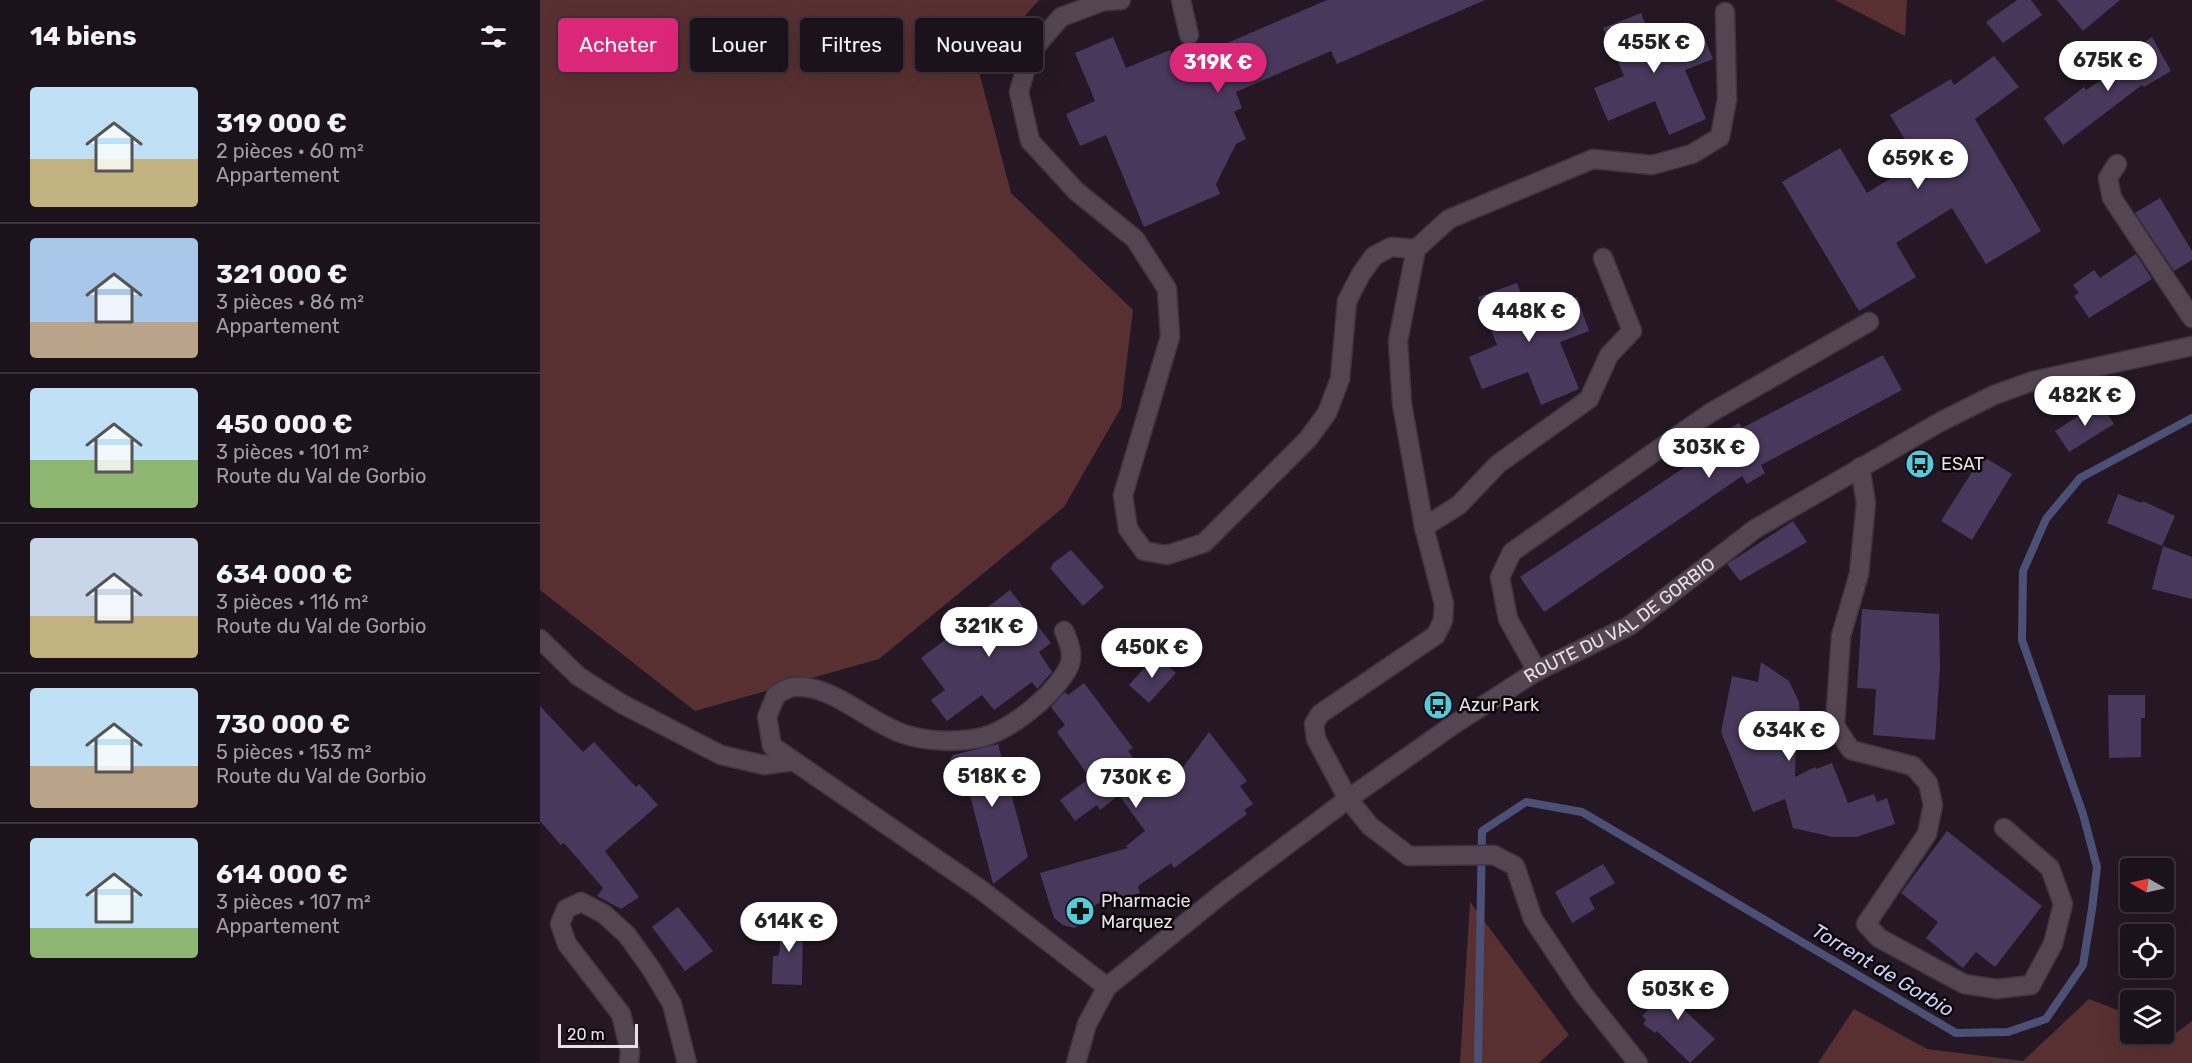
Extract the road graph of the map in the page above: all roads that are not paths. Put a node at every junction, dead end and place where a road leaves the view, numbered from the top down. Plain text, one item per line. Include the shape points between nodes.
1 (1120, 0) edge
2 (1181, 0) edge
3 (1725, 12) dead end
4 (1189, 34) dead end
5 (2117, 164) dead end
6 (1416, 249) junction
7 (1603, 258) dead end
8 (2192, 318) edge
9 (1869, 322) dead end
10 (2192, 346) edge
11 (1860, 467) junction
12 (1424, 527) junction
13 (1064, 631) dead end
14 (540, 639) edge
15 (1537, 671) junction
16 (793, 761) junction
17 (1348, 799) junction
18 (2004, 828) dead end
19 (1107, 987) junction
20 (629, 1063) edge
21 (687, 1063) edge
22 (1076, 1063) edge
23 (1638, 1063) edge

1 - 6 street via 1104,1 1061,16 1030,53 1019,92 1030,141 1076,191 1135,239 1167,289 1170,337 1124,495 1128,529 1144,551 1167,555 1204,543 1308,439 1327,413 1340,379 1347,301 1361,274 1374,256 1391,247
2 - 4 street
3 - 6 street via 1727,99 1719,136 1692,154 1652,165 1593,159 1449,219
5 - 8 street via 2108,178 2112,198
6 - 12 street via 1398,341 1402,404
7 - 12 street via 1632,331 1609,355 1589,399 1498,464 1459,505
9 - 15 street via 1710,413 1512,552 1500,577 1508,619
10 - 11 street, ROUTE DU VAL DE GORBIO via 2033,381 1994,394
11 - 15 street, ROUTE DU VAL DE GORBIO via 1755,529 1629,626
11 - 18 street via 1866,503 1859,574 1841,636 1835,726 1851,750 1913,766 1928,783 1933,805 1927,834 1866,924 1879,938 1964,984 1997,989 2031,985 2054,944 2063,904 2050,868
12 - 17 street via 1444,604 1443,620 1436,635 1320,714 1314,724 1316,739
13 - 16 street via 1072,650 1071,663 1056,685 1039,705 985,737 932,739 902,733 836,697 791,687 776,695 767,717 772,746
14 - 16 street via 578,676 622,704 721,755 764,765
15 - 17 street, ROUTE DU VAL DE GORBIO
16 - 19 street via 980,889
17 - 19 street, ROUTE DU VAL DE GORBIO
17 - 23 street via 1370,826 1409,856 1494,855 1515,866 1533,919 1583,994
19 - 22 street, ROUTE DU VAL DE GORBIO via 1087,1024
20 - 21 street via 621,1014 567,944 560,924 566,909 580,902 604,914 627,935 652,970 672,1004

